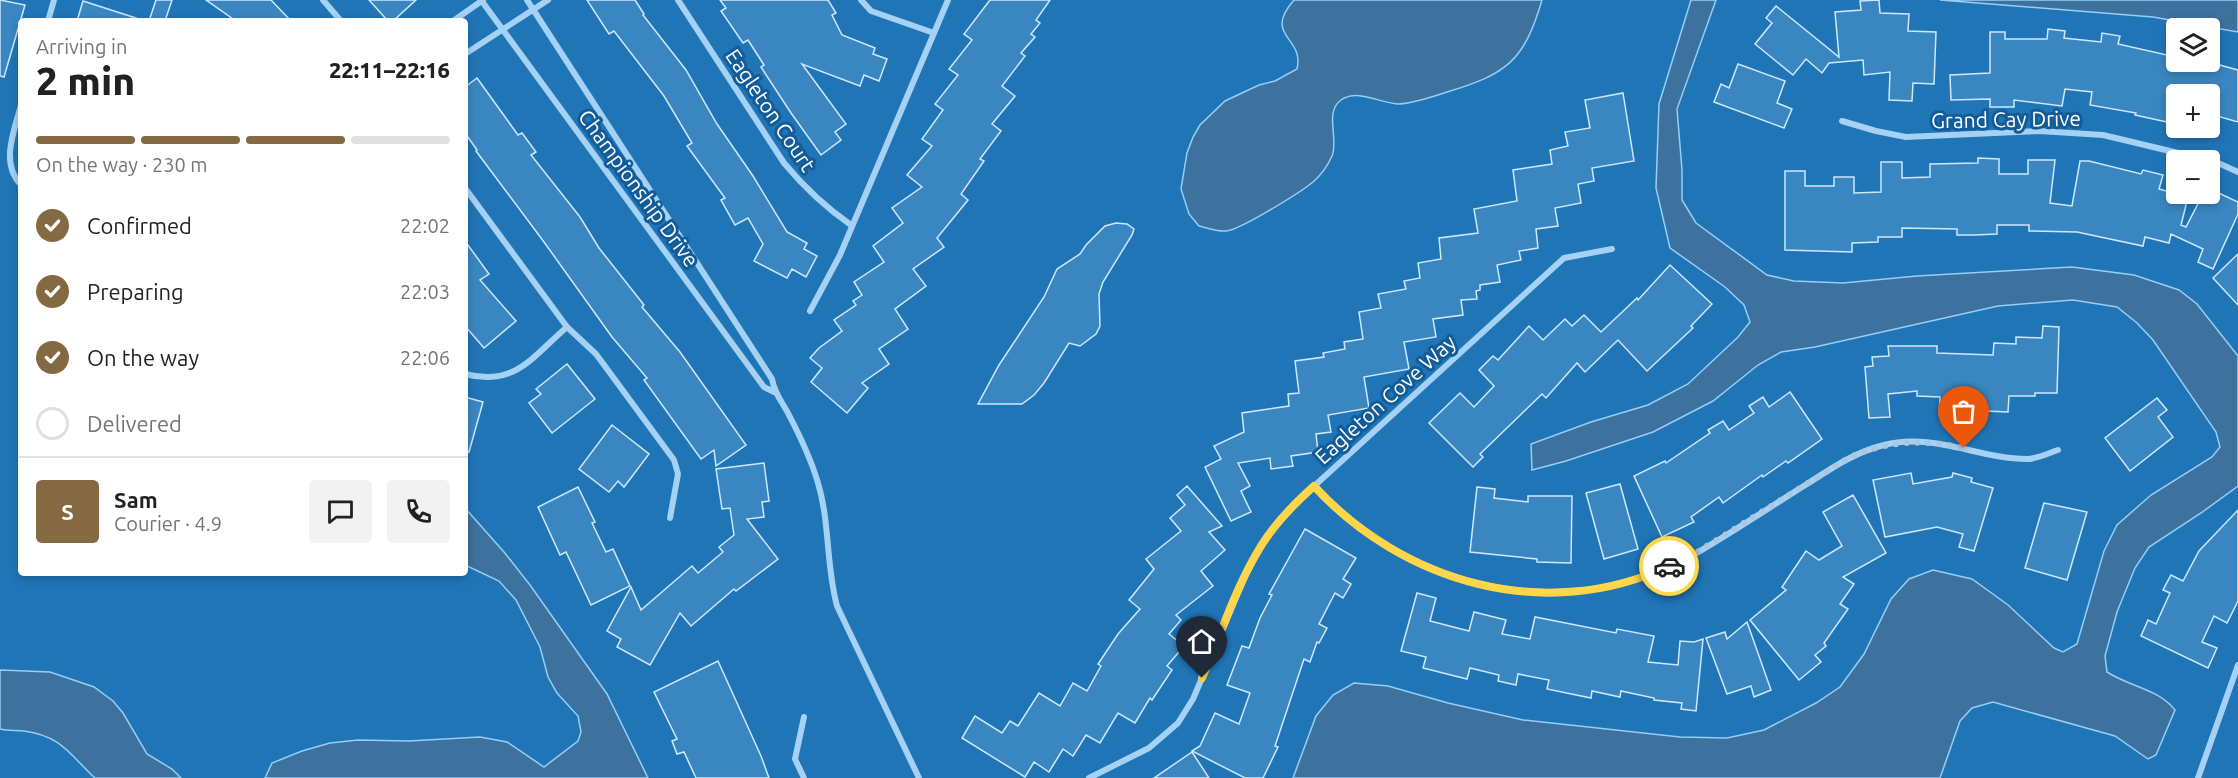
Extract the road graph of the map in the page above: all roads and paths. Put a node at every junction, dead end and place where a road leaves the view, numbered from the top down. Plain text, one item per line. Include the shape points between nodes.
1 (54, 0) edge
2 (323, 0) edge
3 (527, 0) edge
4 (548, 0) edge
5 (678, 0) edge
6 (861, 0) edge
7 (948, 0) edge
8 (482, 1) edge
9 (534, 10) junction
10 (49, 18) edge
11 (338, 18) edge
12 (457, 18) edge
13 (502, 29) junction
14 (934, 33) junction
15 (468, 52) edge
16 (18, 116) edge
17 (1842, 121) dead end
18 (2238, 172) edge
19 (18, 182) edge
20 (468, 192) edge
21 (851, 225) junction
22 (1612, 249) dead end
23 (810, 311) dead end
24 (567, 327) junction
25 (468, 375) edge
26 (774, 392) junction
27 (2058, 450) dead end
28 (1314, 486) junction
29 (670, 518) dead end
30 (2238, 665) edge
31 (804, 717) dead end
32 (804, 778) edge
33 (919, 778) edge
34 (1089, 778) edge
35 (2198, 778) edge

1 - 10 street
2 - 11 street
3 - 9 street, Championship Drive
4 - 9 street
5 - 21 street, Eagleton Court via 784,163 804,187
6 - 14 street via 871,11
7 - 14 street
8 - 12 street
8 - 13 street, Championship Drive
9 - 13 street
9 - 26 street, Championship Drive via 772,379
13 - 15 street
13 - 26 street, Championship Drive via 764,387
14 - 21 street
16 - 19 street via 8,153
17 - 18 street, Grand Cay Drive via 1906,137 2039,131 2103,135 2216,162
20 - 24 street
21 - 23 street
22 - 28 street, Eagleton Cove Way via 1564,258
24 - 25 street via 514,373 488,378
24 - 29 street via 596,354 674,460 678,474
26 - 33 street, Championship Drive via 805,447 818,484 825,509 837,606
27 - 28 street via 2029,459 1946,444 1885,445 1850,457 1694,554 1658,571 1593,589 1553,592 1487,586 1411,561 1354,525
28 - 34 street, Eagleton Cove Way via 1279,521 1261,546 1193,699 1178,723 1149,748
30 - 35 street
31 - 32 street via 795,759

